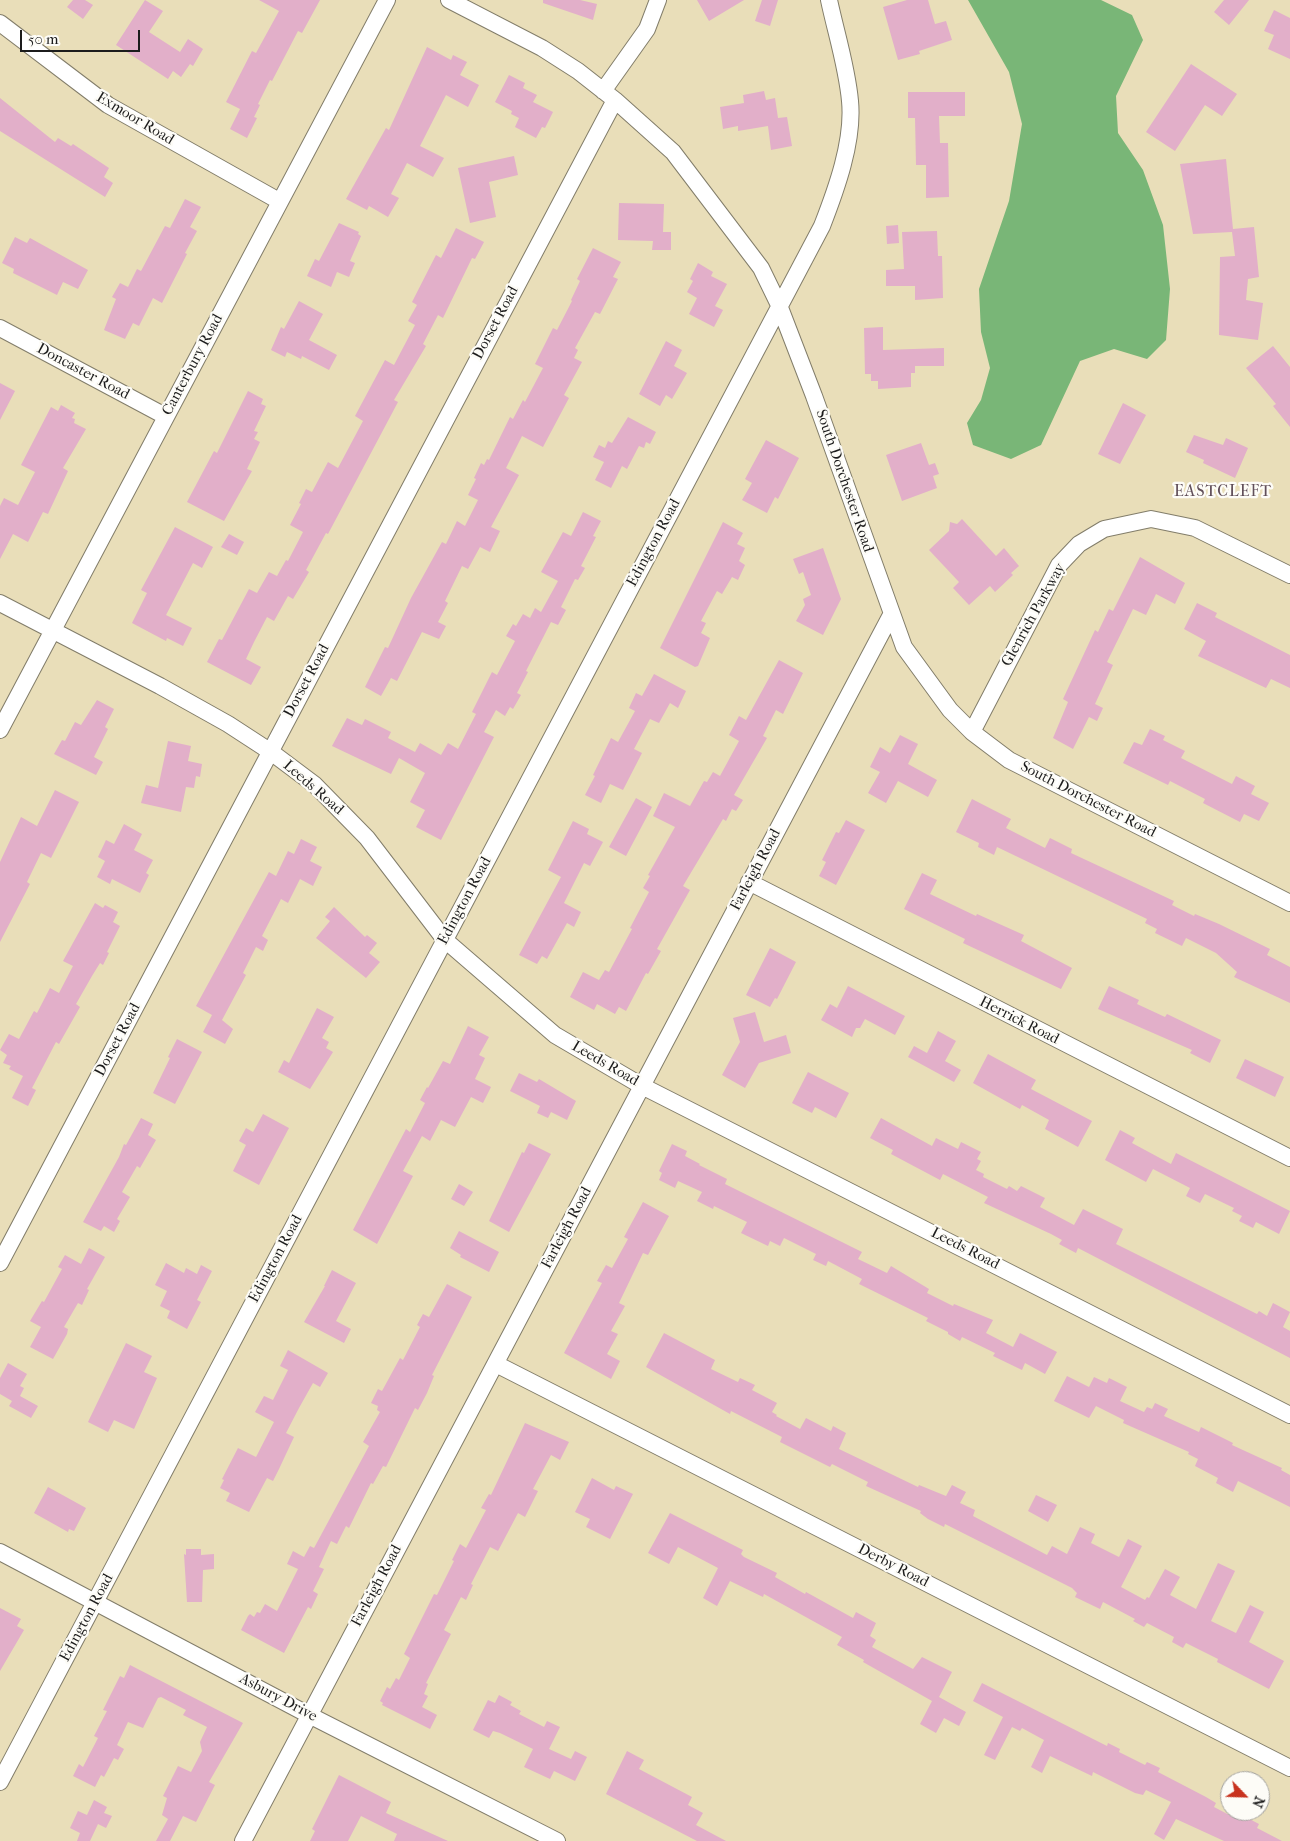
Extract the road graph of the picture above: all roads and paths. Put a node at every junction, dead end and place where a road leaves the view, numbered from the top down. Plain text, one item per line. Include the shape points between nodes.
1 (387, 0) edge
2 (449, 0) edge
3 (658, 0) edge
4 (829, 0) edge
5 (0, 23) edge
6 (609, 96) junction
7 (279, 201) junction
8 (779, 305) junction
9 (0, 328) edge
10 (166, 416) junction
11 (1290, 575) edge
12 (0, 603) edge
13 (891, 615) junction
14 (53, 631) junction
15 (0, 730) edge
16 (972, 732) junction
17 (271, 752) junction
18 (749, 882) junction
19 (1290, 903) edge
20 (445, 940) junction
21 (642, 1086) junction
22 (1290, 1158) edge
23 (0, 1263) edge
24 (496, 1364) junction
25 (1290, 1415) edge
26 (0, 1552) edge
27 (95, 1602) junction
28 (309, 1715) junction
29 (1290, 1768) edge
30 (0, 1782) edge
31 (243, 1841) edge
32 (557, 1841) edge

1 - 7 street, Canterbury Road
2 - 6 street, South Dorchester Road via 542,48
3 - 6 street, Dorset Road via 647,29
4 - 8 street, Edington Road via 851,102 849,130 838,179 822,226
5 - 7 street, Exmoor Road via 108,105
6 - 8 street, South Dorchester Road via 673,152 761,268
6 - 17 street, Dorset Road
7 - 10 street, Canterbury Road
8 - 13 street, South Dorchester Road
8 - 20 street, Edington Road
9 - 10 street, Doncaster Road
10 - 14 street, Canterbury Road
11 - 16 street, Glenrich Parkway via 1195,528 1151,519 1104,530 1079,544 1058,565
12 - 14 street, Leeds Road
13 - 16 street, South Dorchester Road via 904,647 950,710
13 - 18 street, Farleigh Road
14 - 15 street, Canterbury Road
14 - 17 street, Leeds Road via 160,686
16 - 19 street, South Dorchester Road via 1009,760
17 - 20 street, Leeds Road via 315,785 367,838
17 - 23 street, Dorset Road
18 - 21 street, Farleigh Road
18 - 22 street, Herrick Road
20 - 21 street, Leeds Road via 555,1035
20 - 27 street, Edington Road
21 - 24 street, Farleigh Road
21 - 25 street, Leeds Road
24 - 28 street, Farleigh Road
24 - 29 street, Derby Road
26 - 27 street, Asbury Drive
27 - 28 street, Asbury Drive
27 - 30 street, Edington Road
28 - 31 street, Farleigh Road
28 - 32 street, Asbury Drive

